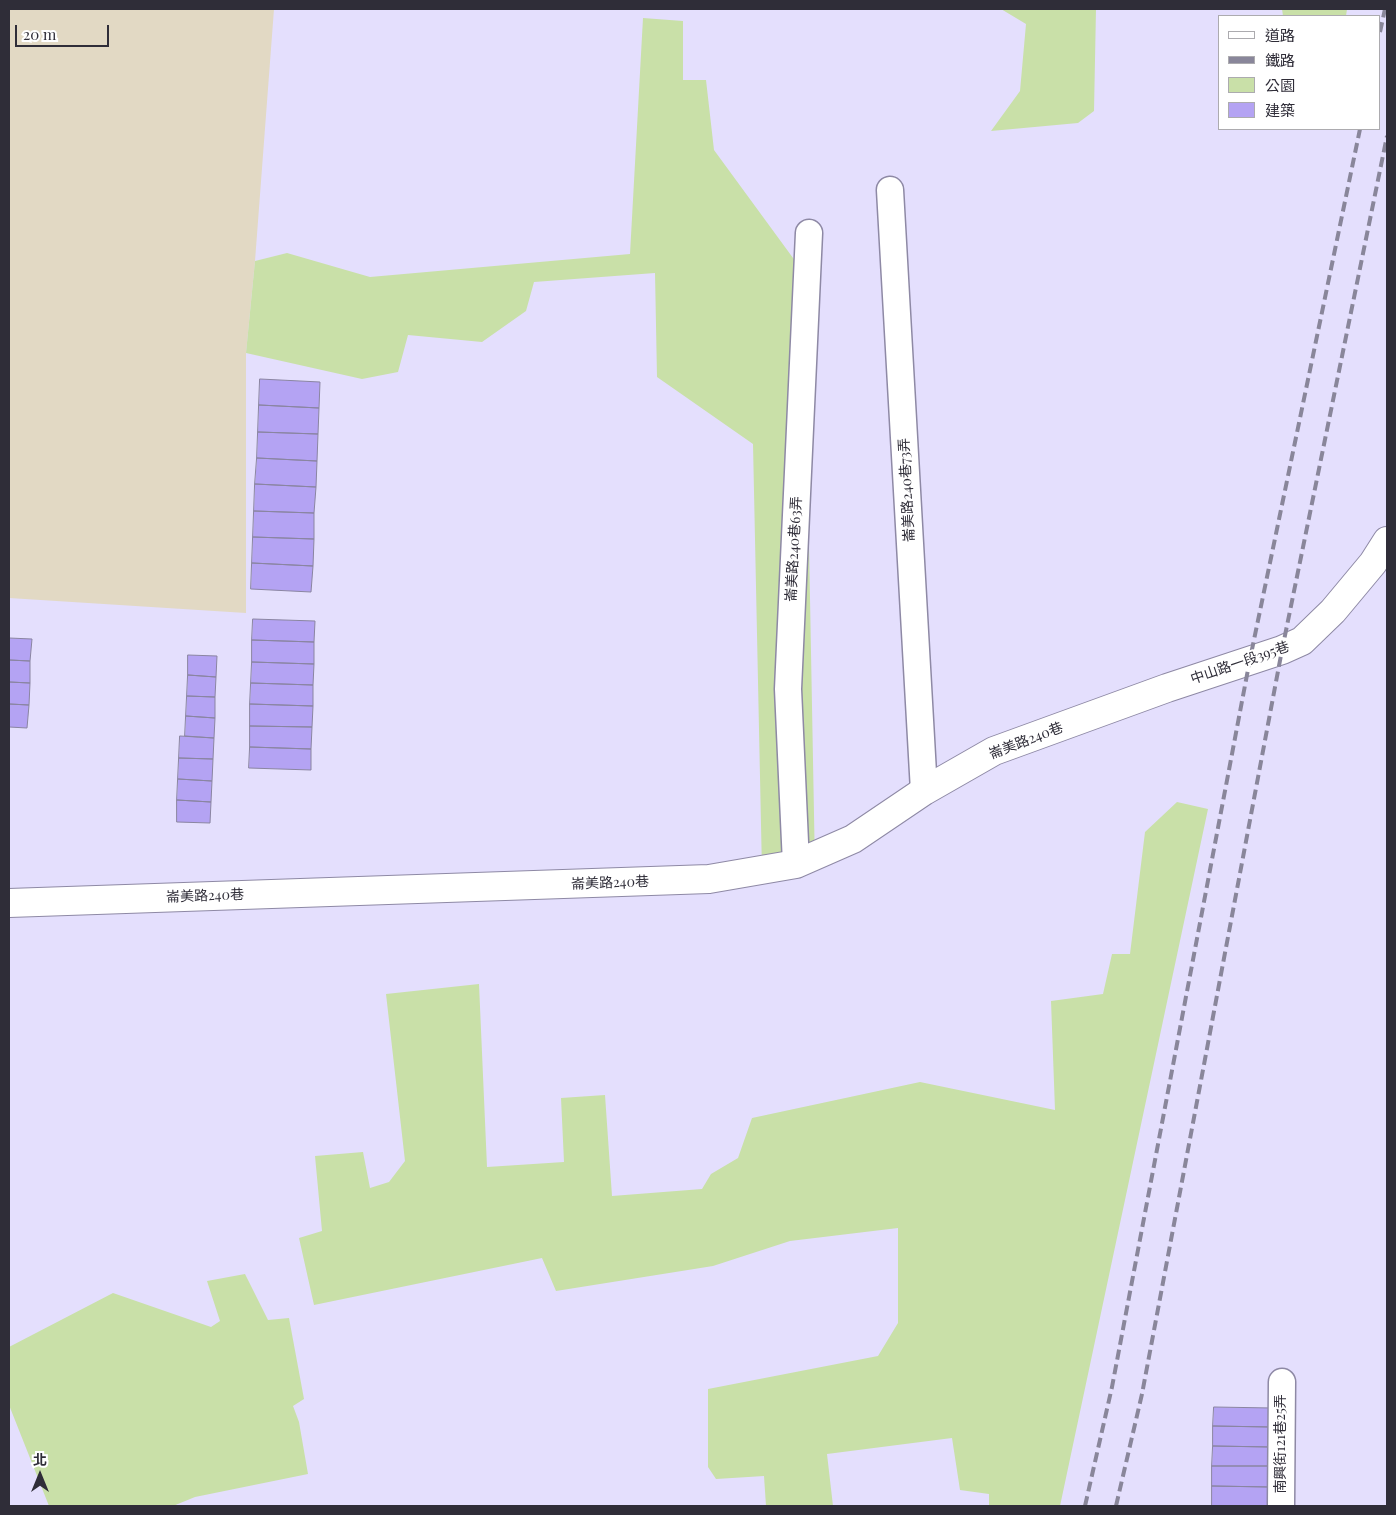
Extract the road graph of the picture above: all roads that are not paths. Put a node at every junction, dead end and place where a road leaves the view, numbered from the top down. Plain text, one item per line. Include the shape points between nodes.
1 (890, 190) dead end
2 (809, 233) dead end
3 (1387, 541) edge
4 (1167, 688) joint
5 (924, 791) junction
6 (796, 864) junction
7 (9, 903) edge
8 (1282, 1382) dead end
9 (1281, 1506) edge

1 - 5 street, 崙美路240巷73弄
2 - 6 street, 崙美路240巷63弄 via 788,689
3 - 4 street, 中山路一段395巷 via 1373,564 1333,612 1302,641
4 - 5 street, 崙美路240巷 via 994,751
5 - 6 street, 崙美路240巷 via 853,839
6 - 7 street, 崙美路240巷 via 709,879
8 - 9 street, 南興街121巷25弄

